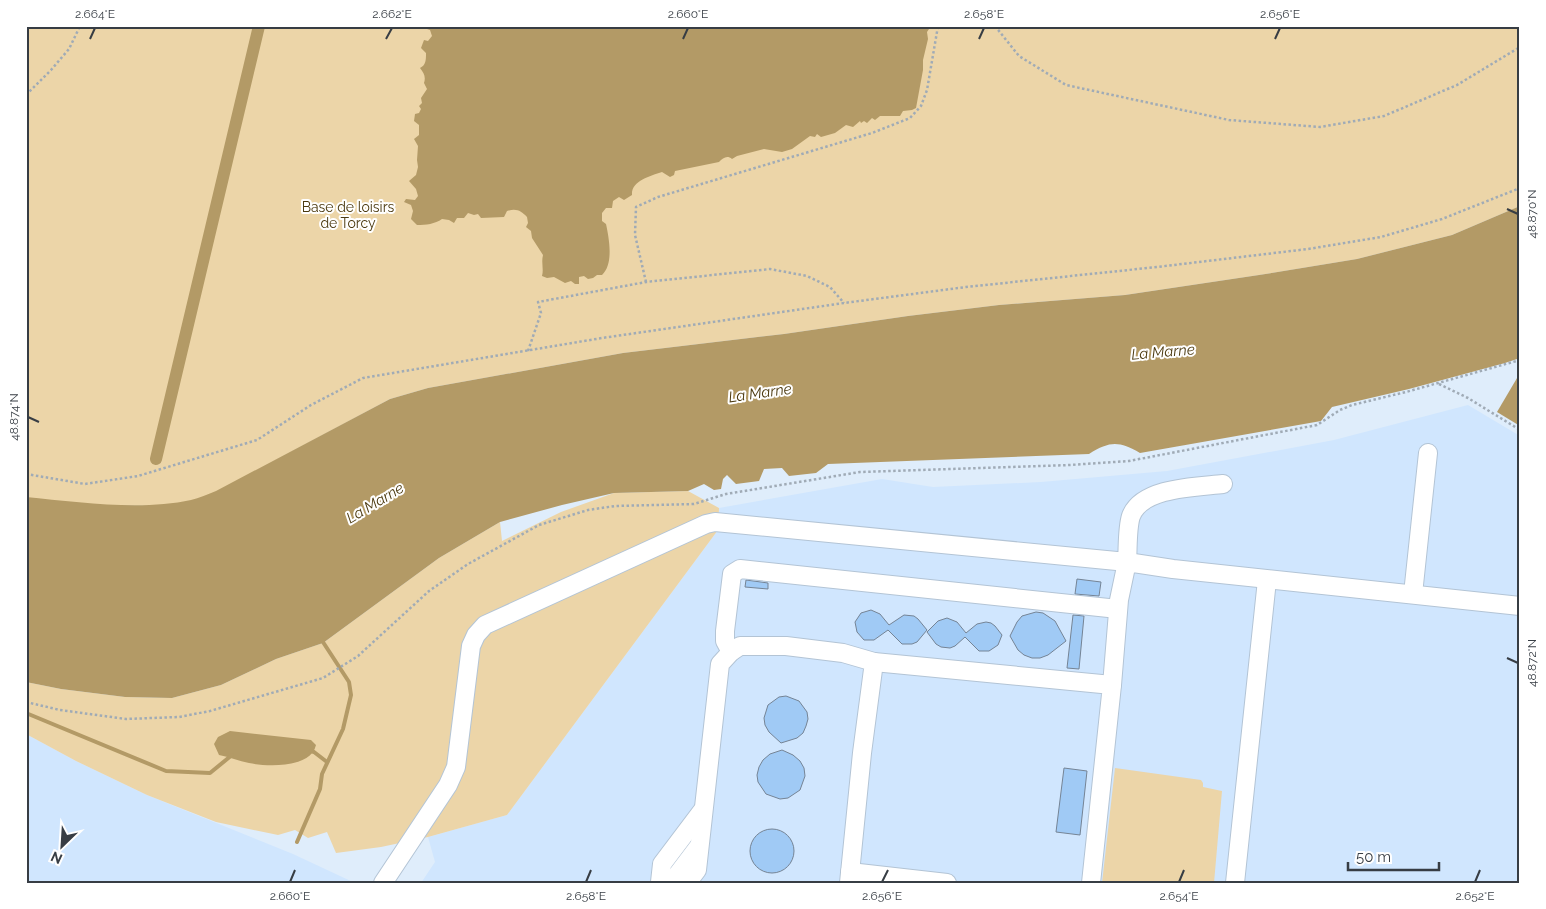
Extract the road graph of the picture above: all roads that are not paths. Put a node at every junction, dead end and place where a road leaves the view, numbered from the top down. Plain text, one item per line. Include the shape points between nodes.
1 (1428, 453) dead end
2 (1223, 484) dead end
3 (1127, 562) junction
4 (1267, 580) junction
5 (1413, 594) junction
6 (1520, 606) edge
7 (1118, 609) junction
8 (731, 652) junction
9 (874, 662) junction
10 (1112, 685) junction
11 (702, 811) junction
12 (700, 837) junction
13 (849, 877) edge
14 (693, 879) edge
15 (664, 882) edge
16 (383, 883) edge
17 (947, 883) edge
18 (1091, 883) edge
19 (1235, 883) edge

1 - 5 lane
2 - 3 lane via 1162,492 1137,507 1131,517
3 - 4 lane
3 - 7 lane
3 - 16 lane via 715,522 706,524 485,625 476,635 471,646 456,767 448,785
4 - 5 lane
4 - 19 lane
5 - 6 lane
7 - 8 lane via 740,569 732,574 725,630 725,641
7 - 10 lane
8 - 9 lane via 740,646 786,646 843,653
8 - 11 lane via 720,664
9 - 10 lane
9 - 13 lane
10 - 18 lane
11 - 12 lane
11 - 15 lane via 662,864
12 - 14 lane
12 - 15 lane
13 - 17 lane

